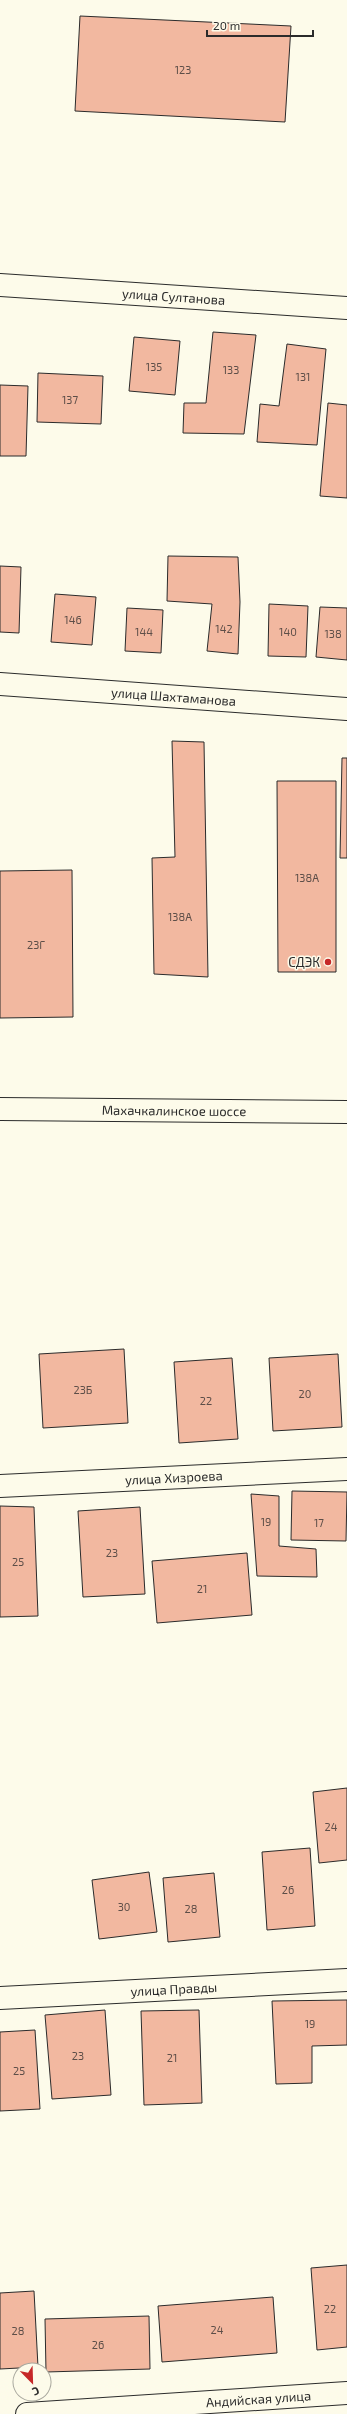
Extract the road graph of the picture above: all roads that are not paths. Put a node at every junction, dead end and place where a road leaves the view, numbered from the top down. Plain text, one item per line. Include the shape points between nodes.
1 (0, 285) edge
2 (347, 308) edge
3 (0, 684) edge
4 (347, 709) edge
5 (0, 1109) edge
6 (347, 1112) edge
7 (347, 1469) edge
8 (0, 1486) edge
9 (347, 1980) edge
10 (0, 1998) edge
11 (347, 2393) edge
12 (27, 2414) edge

1 - 2 main road, улица Султанова
3 - 4 main road, улица Шахтаманова
5 - 6 main road, Махачкалинское шоссе
7 - 8 main road, улица Хизроева
9 - 10 main road, улица Правды
11 - 12 main road, Андийская улица

